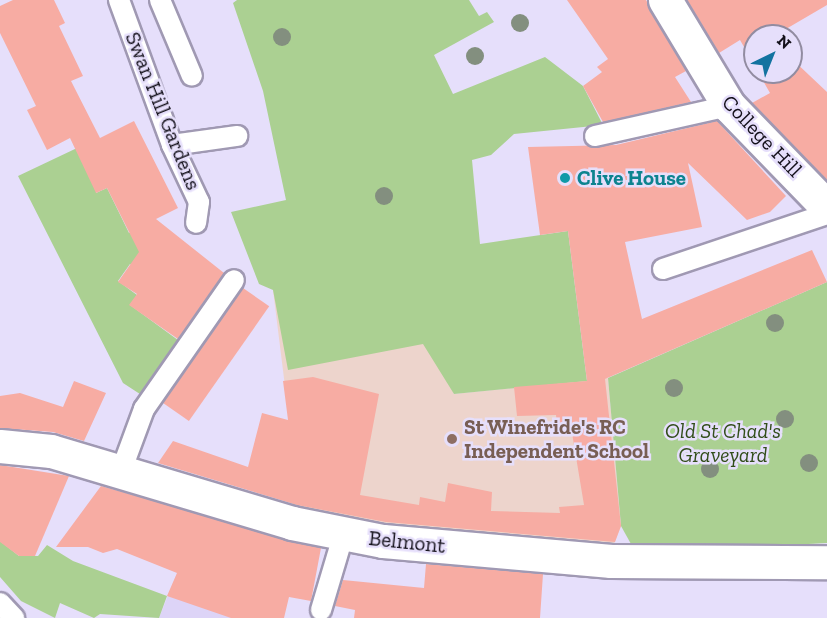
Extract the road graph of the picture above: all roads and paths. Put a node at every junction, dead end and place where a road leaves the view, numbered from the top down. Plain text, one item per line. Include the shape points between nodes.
1 (118, 0) edge
2 (160, 0) edge
3 (665, 0) edge
4 (192, 76) dead end
5 (729, 106) junction
6 (237, 136) dead end
7 (595, 136) dead end
8 (172, 146) junction
9 (827, 207) edge
10 (827, 214) edge
11 (196, 223) dead end
12 (663, 269) dead end
13 (234, 280) dead end
14 (0, 446) edge
15 (120, 474) junction
16 (344, 533) junction
17 (827, 562) edge
18 (0, 603) edge
19 (321, 610) dead end
20 (14, 618) edge

1 - 8 lane, Swan Hill Gardens
2 - 4 lane
3 - 5 street, College Hill
5 - 7 lane
5 - 9 street, College Hill
6 - 8 lane
8 - 11 lane, Swan Hill Gardens via 200,202
10 - 12 lane
13 - 15 lane via 144,409
14 - 15 street, Belmont via 51,451
15 - 16 street, Belmont via 292,524
16 - 17 street, Belmont via 383,541 611,561
16 - 19 lane
18 - 20 lane

